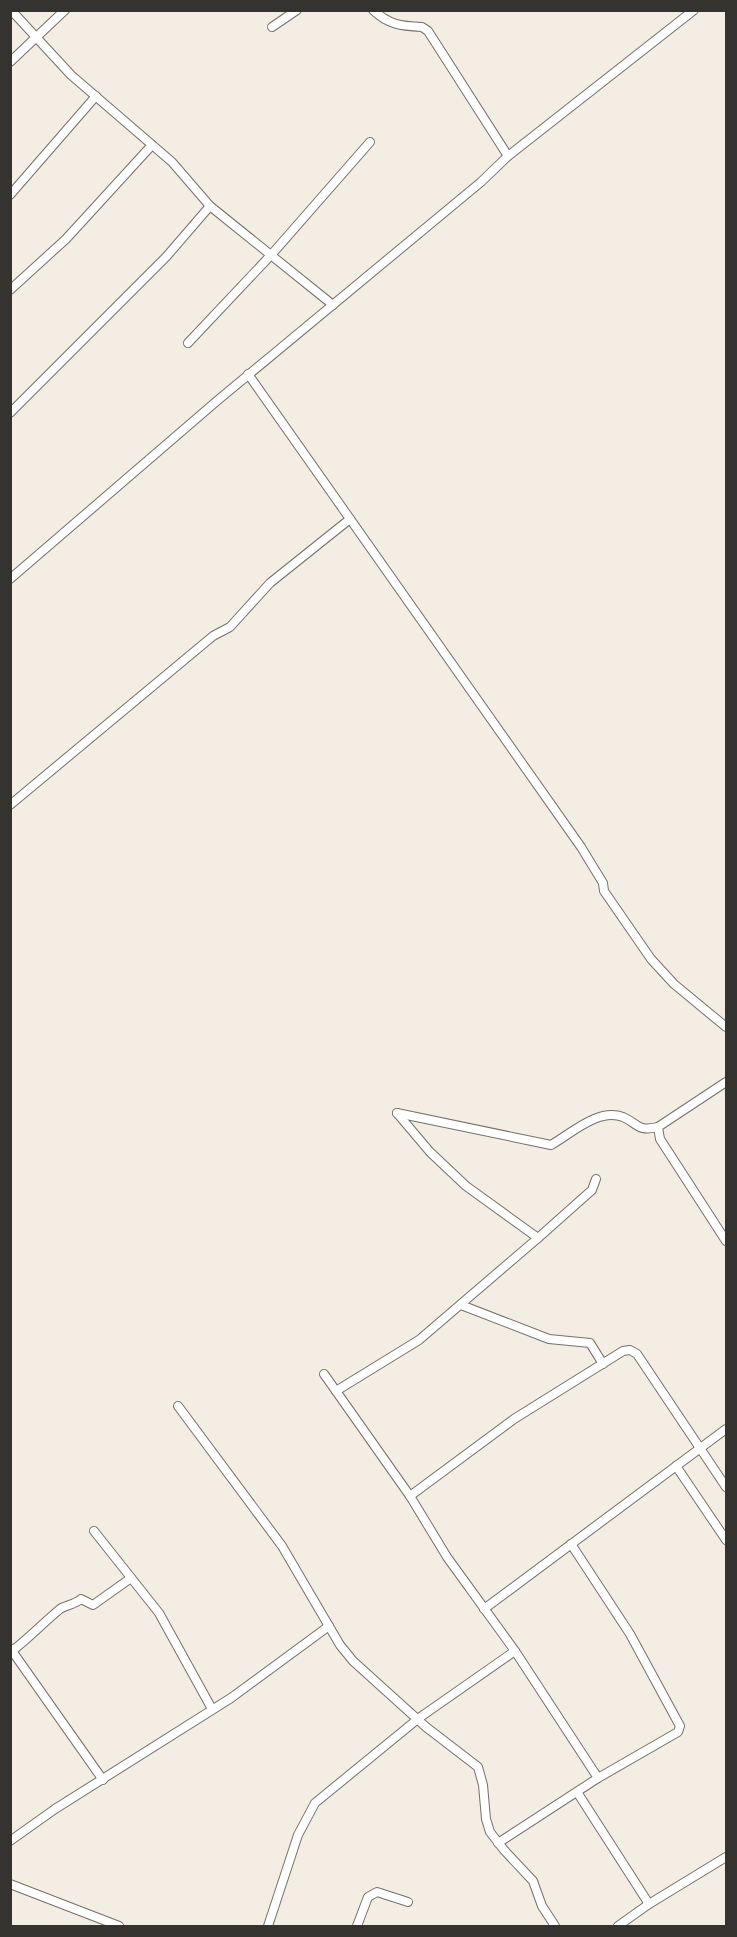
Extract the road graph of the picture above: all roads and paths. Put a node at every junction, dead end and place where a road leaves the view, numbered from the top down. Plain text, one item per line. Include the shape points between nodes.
1 (11, 10) edge
2 (65, 10) edge
3 (297, 10) edge
4 (373, 10) edge
5 (694, 10) edge
6 (272, 27) dead end
7 (35, 36) junction
8 (10, 62) edge
9 (96, 96) junction
10 (370, 142) dead end
11 (153, 145) junction
12 (508, 156) junction
13 (10, 195) edge
14 (210, 206) junction
15 (272, 254) junction
16 (10, 290) edge
17 (333, 305) junction
18 (188, 343) dead end
19 (248, 374) junction
20 (10, 413) edge
21 (350, 519) junction
22 (10, 579) edge
23 (10, 805) edge
24 (726, 1027) edge
25 (726, 1082) edge
26 (658, 1127) junction
27 (596, 1179) dead end
28 (538, 1238) junction
29 (726, 1241) edge
30 (461, 1305) junction
31 (603, 1364) junction
32 (324, 1374) dead end
33 (336, 1391) junction
34 (178, 1406) dead end
35 (726, 1429) edge
36 (699, 1449) junction
37 (676, 1466) junction
38 (726, 1487) edge
39 (410, 1496) junction
40 (94, 1531) dead end
41 (726, 1540) edge
42 (571, 1544) junction
43 (131, 1578) junction
44 (484, 1609) junction
45 (329, 1626) junction
46 (11, 1650) edge
47 (515, 1651) junction
48 (212, 1709) junction
49 (419, 1718) junction
50 (598, 1778) junction
51 (103, 1780) junction
52 (577, 1792) junction
53 (10, 1841) edge
54 (498, 1843) junction
55 (726, 1857) edge
56 (10, 1884) edge
57 (408, 1902) dead end
58 (649, 1904) junction
59 (119, 1926) edge
60 (268, 1926) edge
61 (357, 1926) edge
62 (555, 1926) edge
63 (618, 1926) edge

1 - 7 street
2 - 7 street
3 - 6 street
4 - 12 street via 384,21 399,27 422,27 428,31
5 - 12 street
7 - 8 street
7 - 9 street
9 - 11 street
9 - 13 street
10 - 15 street
11 - 14 street
11 - 16 street via 66,239
12 - 17 street
14 - 15 street
14 - 20 street via 166,257
15 - 17 street
15 - 18 street
17 - 19 street
19 - 21 street
19 - 22 street
21 - 23 street via 270,583 230,627 213,636
21 - 24 street via 581,847 626,926 674,984
25 - 26 street
26 - 28 street via 643,1130 620,1116 596,1116 551,1145 397,1113 466,1186
26 - 29 street via 660,1139
27 - 28 street via 592,1190
28 - 30 street
30 - 31 street via 549,1339 590,1342
30 - 33 street via 415,1343
31 - 36 street via 624,1351 637,1354
31 - 39 street via 514,1419
32 - 33 street
33 - 39 street
34 - 45 street via 282,1546
35 - 36 street
36 - 37 street
36 - 38 street
37 - 41 street
37 - 42 street
39 - 44 street
40 - 43 street
42 - 44 street
42 - 50 street via 630,1634 680,1726 678,1732
43 - 46 street via 93,1605 81,1599 62,1607 39,1631
43 - 48 street via 159,1613
44 - 47 street
45 - 48 street
45 - 49 street via 354,1662
46 - 51 street
47 - 49 street
47 - 50 street
48 - 51 street
49 - 54 street via 478,1767 486,1819
49 - 60 street via 315,1803 298,1835
50 - 52 street
51 - 53 street
52 - 54 street
52 - 58 street
54 - 62 street via 533,1881
55 - 58 street
56 - 59 street
57 - 61 street via 377,1892 372,1894
58 - 63 street

